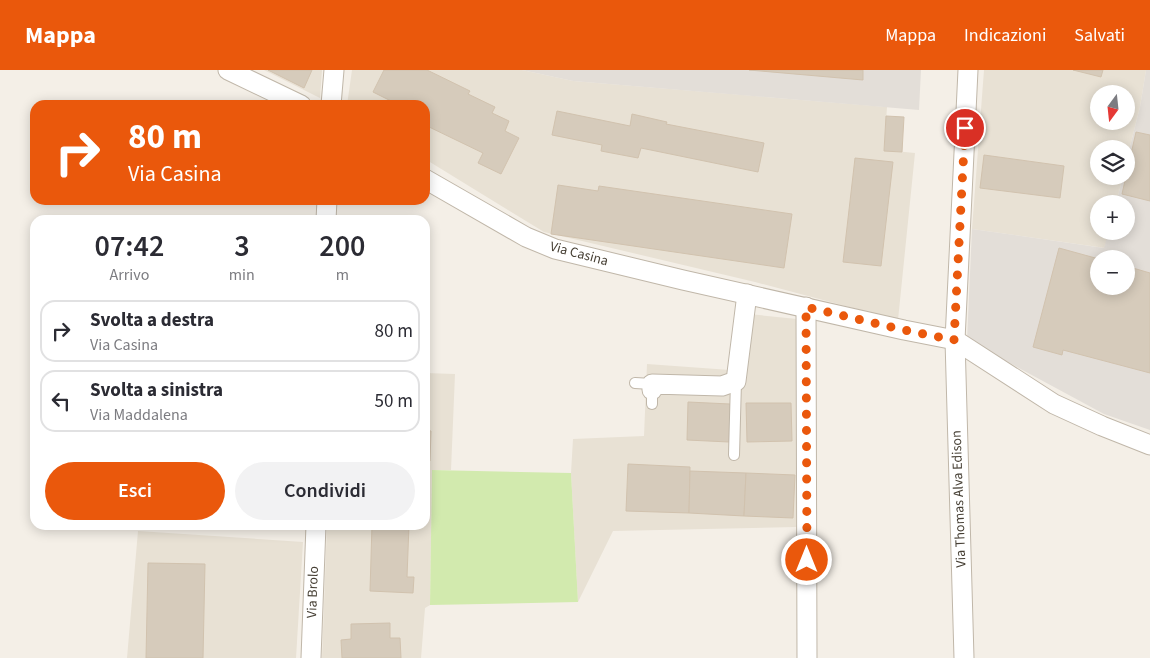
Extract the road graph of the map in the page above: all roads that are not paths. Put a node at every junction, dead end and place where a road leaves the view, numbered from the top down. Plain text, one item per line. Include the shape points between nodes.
1 (228, 70) edge
2 (334, 70) edge
3 (968, 70) edge
4 (291, 100) edge
5 (331, 100) edge
6 (430, 182) edge
7 (747, 294) junction
8 (806, 307) junction
9 (954, 340) junction
10 (736, 381) junction
11 (648, 390) dead end
12 (1150, 446) edge
13 (734, 455) dead end
14 (316, 530) edge
15 (311, 658) edge
16 (807, 658) edge
17 (964, 658) edge

1 - 4 street
2 - 5 street
3 - 9 street, Via Thomas Alva Edison
6 - 7 street, Via Casina via 526,237 555,249
7 - 8 street, Via Casina
7 - 10 street
8 - 9 street, Via Casina
8 - 16 street
9 - 12 street via 1054,404
9 - 17 street, Via Thomas Alva Edison
10 - 11 street via 722,386
10 - 13 lane
14 - 15 street, Via Brolo

